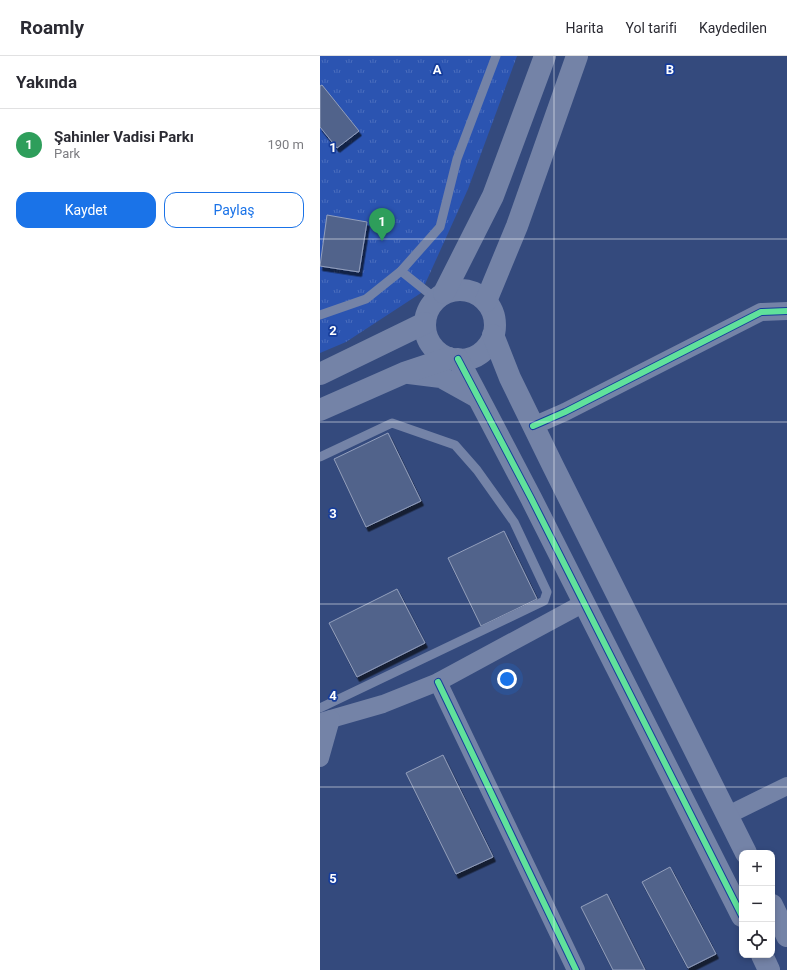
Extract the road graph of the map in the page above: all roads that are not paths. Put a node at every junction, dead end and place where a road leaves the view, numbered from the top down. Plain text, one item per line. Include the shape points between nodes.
1 (496, 56) edge
2 (545, 56) edge
3 (577, 56) edge
4 (401, 271) junction
5 (440, 296) junction
6 (486, 301) junction
7 (787, 311) edge
8 (320, 315) edge
9 (425, 323) junction
10 (493, 335) junction
11 (453, 358) junction
12 (404, 373) junction
13 (320, 374) edge
14 (477, 396) junction
15 (320, 410) edge
16 (533, 426) junction
17 (320, 457) edge
18 (584, 603) junction
19 (438, 682) junction
20 (324, 716) edge
21 (320, 758) edge
22 (787, 786) edge
23 (728, 815) junction
24 (745, 850) edge
25 (739, 910) edge
26 (775, 911) edge
27 (787, 936) edge
28 (763, 958) edge
29 (576, 970) edge
30 (769, 970) edge

1 - 4 lane via 457,159 440,227
2 - 5 street via 493,196
3 - 6 street via 517,226
4 - 5 lane
4 - 8 lane via 366,298
5 - 6 street via 452,290 462,290 479,295
5 - 9 street via 428,310
6 - 10 street via 494,317
7 - 16 street via 761,312
9 - 11 street via 426,332 434,348 440,354
9 - 13 street
10 - 11 street via 486,347 475,356 467,359
10 - 16 street
11 - 12 street
11 - 14 street
12 - 14 street via 441,377
12 - 15 street
14 - 18 street
16 - 23 street
17 - 20 lane via 392,423 456,445 514,522 547,592 544,601
18 - 19 street
18 - 25 street
19 - 20 street via 383,704
19 - 29 street
20 - 21 street
22 - 23 street
23 - 24 street
26 - 27 street
28 - 30 street

